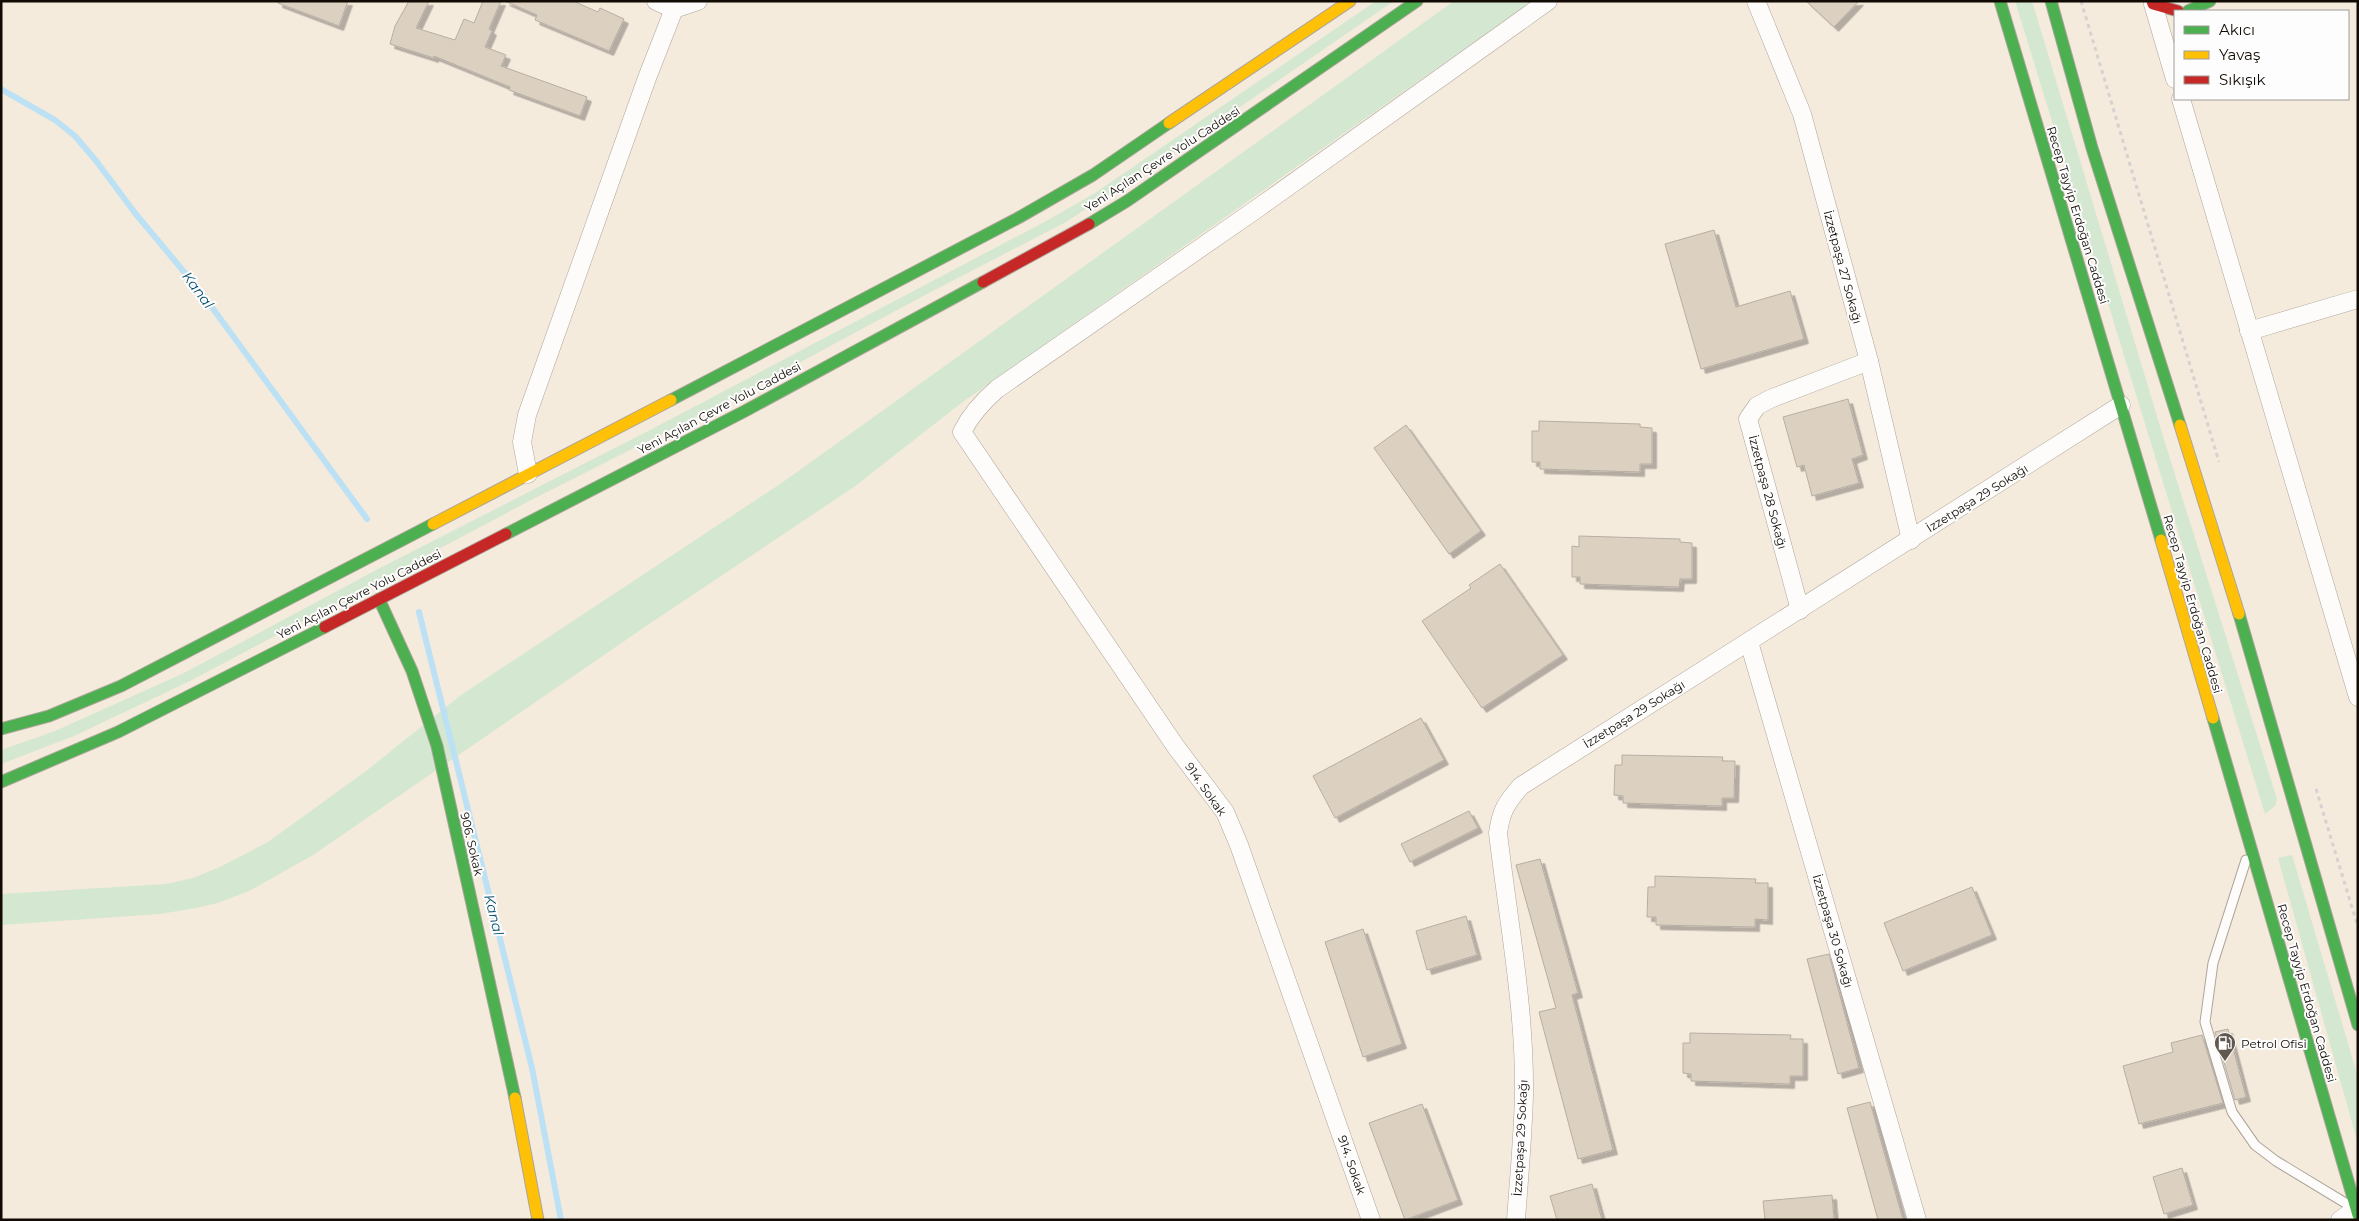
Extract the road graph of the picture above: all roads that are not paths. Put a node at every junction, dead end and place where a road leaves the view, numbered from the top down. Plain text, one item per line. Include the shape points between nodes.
1 (656, 1) edge
2 (698, 1) edge
3 (1350, 1) edge
4 (1417, 1) edge
5 (1548, 1) edge
6 (1756, 1) edge
7 (2000, 1) edge
8 (2051, 1) edge
9 (2210, 1) edge
10 (2153, 2) edge
11 (674, 9) junction
12 (2175, 10) edge
13 (2190, 10) edge
14 (2174, 76) edge
15 (2181, 100) edge
16 (2358, 300) edge
17 (2249, 331) junction
18 (1868, 361) junction
19 (2121, 405) junction
20 (528, 474) junction
21 (1911, 540) junction
22 (379, 599) junction
23 (1800, 610) junction
24 (1749, 642) junction
25 (2358, 697) edge
26 (1, 729) edge
27 (1, 782) edge
28 (2250, 848) junction
29 (2358, 1025) edge
30 (2357, 1212) edge
31 (538, 1220) edge
32 (1371, 1220) edge
33 (1516, 1220) edge
34 (1917, 1220) edge
35 (2340, 1220) edge

1 - 11 street
2 - 11 street
3 - 20 main road, Yeni Açılan Çevre Yolu Caddesi via 1153,136 1053,199
4 - 22 main road, Yeni Açılan Çevre Yolu Caddesi via 1095,221 745,411
5 - 32 street, 914. Sokak via 997,389 968,418 962,432 1176,746 1225,812
6 - 18 street, İzzetpaşa 27 Sokağı via 1802,114
7 - 19 main road, Recep Tayyip Erdoğan Caddesi
8 - 29 main road via 2092,148 2225,568
9 - 13 main road
10 - 12 main road
10 - 14 street
11 - 20 street via 527,415 522,442
15 - 17 street
16 - 17 street
17 - 25 street
18 - 21 street, İzzetpaşa 27 Sokağı
18 - 23 street, İzzetpaşa 28 Sokağı via 1770,399 1757,406 1748,418
19 - 21 street, İzzetpaşa 29 Sokağı
19 - 28 main road, Recep Tayyip Erdoğan Caddesi
20 - 26 main road, Yeni Açılan Çevre Yolu Caddesi via 132,680 48,716
21 - 23 street, İzzetpaşa 29 Sokağı
22 - 27 main road, Yeni Açılan Çevre Yolu Caddesi via 118,732
22 - 31 main road, 906. Sokak via 413,669 437,746 508,1062
23 - 24 street, İzzetpaşa 29 Sokağı
24 - 33 street, İzzetpaşa 29 Sokağı via 1521,786 1501,813 1498,833 1516,976 1524,1095
24 - 34 street, İzzetpaşa 30 Sokağı
28 - 30 main road, Recep Tayyip Erdoğan Caddesi
28 - 30 lane via 2213,963 2204,1022 2232,1112 2255,1145
30 - 35 street

